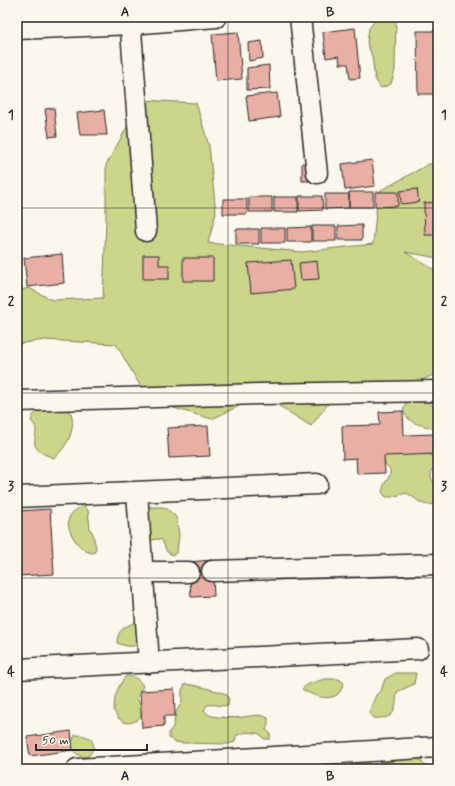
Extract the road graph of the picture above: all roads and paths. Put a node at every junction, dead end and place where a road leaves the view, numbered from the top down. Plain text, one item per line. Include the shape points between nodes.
1 (216, 17) edge
2 (300, 17) edge
3 (131, 20) edge
4 (17, 29) edge
5 (316, 173) dead end
6 (146, 232) dead end
7 (438, 391) edge
8 (17, 401) edge
9 (317, 484) dead end
10 (136, 492) junction
11 (17, 497) edge
12 (438, 564) edge
13 (212, 571) dead end
14 (142, 572) junction
15 (190, 572) dead end
16 (418, 649) dead end
17 (149, 663) junction
18 (17, 669) edge
19 (438, 747) edge
20 (77, 769) edge

1 - 3 street
2 - 5 street
3 - 4 street
3 - 6 street
7 - 8 street
9 - 10 street
10 - 11 street
10 - 14 street
12 - 13 street
14 - 15 street
14 - 17 street
16 - 17 street
17 - 18 street
19 - 20 street

